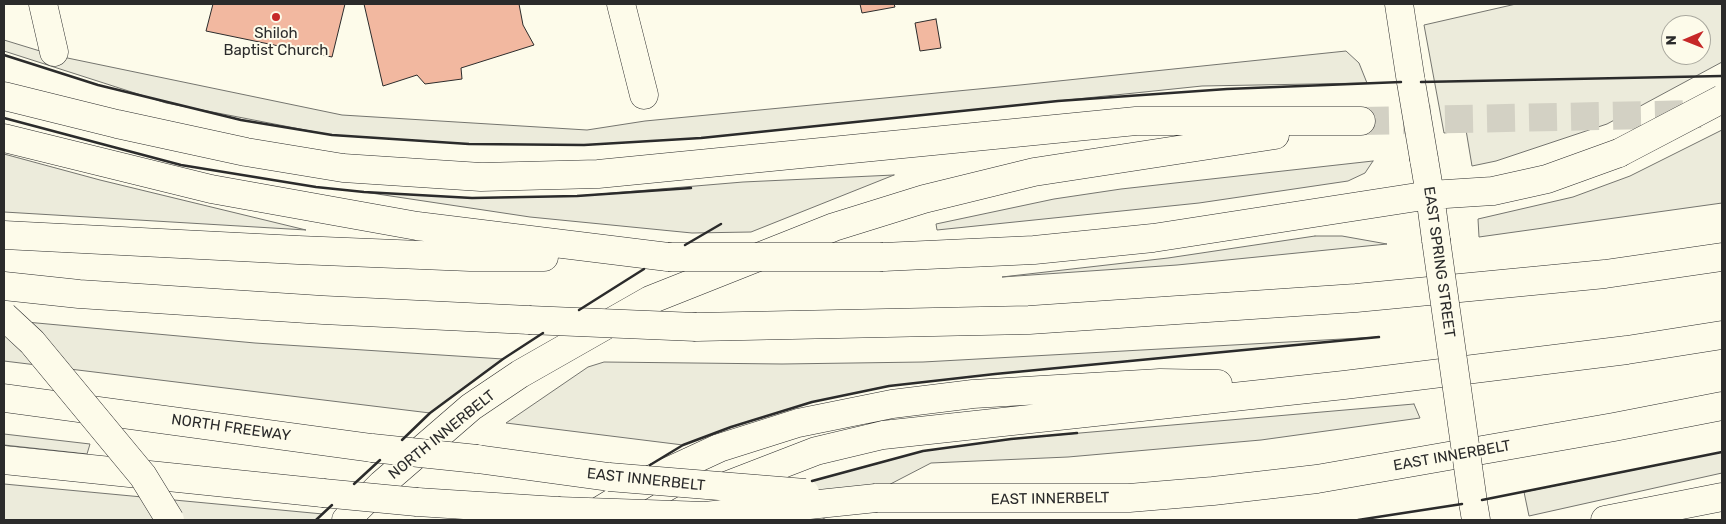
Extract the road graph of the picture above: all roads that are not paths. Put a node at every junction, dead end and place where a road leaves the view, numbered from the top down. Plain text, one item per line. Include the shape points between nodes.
1 (43, 4) edge
2 (620, 4) edge
3 (1399, 4) edge
4 (54, 52) dead end
5 (4, 83) edge
6 (644, 95) dead end
7 (4, 96) edge
8 (1722, 98) edge
9 (117, 124) junction
10 (4, 138) edge
11 (1430, 195) junction
12 (4, 235) edge
13 (668, 257) junction
14 (1722, 257) edge
15 (4, 286) edge
16 (4, 316) edge
17 (1722, 335) edge
18 (1344, 385) junction
19 (4, 398) edge
20 (1722, 406) edge
21 (372, 448) joint
22 (4, 460) edge
23 (1722, 496) edge
24 (876, 498) junction
25 (1474, 511) edge
26 (170, 520) edge
27 (346, 520) edge
28 (584, 520) edge
29 (666, 520) edge
30 (1605, 520) edge

1 - 4 main road
2 - 6 main road
3 - 11 main road, EAST SPRING STREET, bridge
5 - 9 main road
7 - 9 main road
8 - 11 main road, bridge via 1619,153 1546,179 1493,191
9 - 27 main road, NORTH INNERBELT via 246,152 343,168 481,177 598,174 1136,121 1361,121 1034,172 924,199 834,227 650,300 520,374 471,407 382,484
10 - 13 main road via 211,189 348,214 417,226
11 - 13 main road, bridge via 1153,238 1034,250 883,257
11 - 25 main road, EAST SPRING STREET, bridge
12 - 13 main road via 470,257
14 - 15 main road, bridge via 1605,274 1356,298 1029,320 696,327 284,308
16 - 26 main road, bridge via 32,342 143,476
17 - 18 main road via 1628,350
18 - 28 main road via 1160,383 973,394 892,404 798,423 719,448 652,478
18 - 29 main road via 883,434 816,451 728,485
19 - 21 main road, NORTH FREEWAY
20 - 24 main road, EAST INNERBELT via 1318,479 1222,490 1129,498
21 - 24 main road, EAST INNERBELT, bridge via 609,477
22 - 24 main road, bridge via 417,502 558,511 704,516
23 - 30 main road

